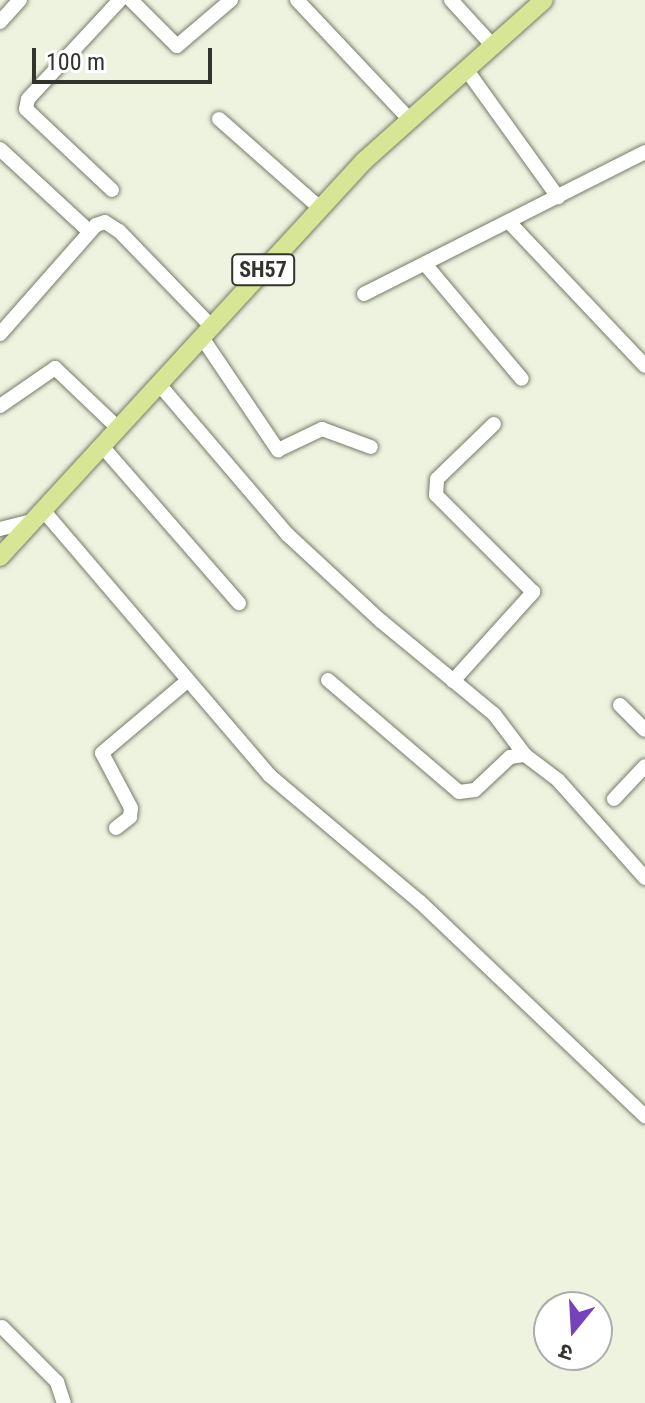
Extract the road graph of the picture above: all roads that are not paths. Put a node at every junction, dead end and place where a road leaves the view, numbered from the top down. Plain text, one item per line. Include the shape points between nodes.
1 (20, 0) edge
2 (120, 0) edge
3 (131, 0) edge
4 (231, 0) edge
5 (297, 0) edge
6 (451, 0) edge
7 (541, 1) edge
8 (0, 22) edge
9 (493, 46) junction
10 (466, 69) junction
11 (219, 119) dead end
12 (410, 120) junction
13 (0, 149) edge
14 (645, 152) edge
15 (112, 190) dead end
16 (558, 197) junction
17 (320, 208) junction
18 (509, 222) junction
19 (90, 232) junction
20 (425, 264) junction
21 (364, 294) dead end
22 (206, 331) junction
23 (0, 334) edge
24 (645, 366) edge
25 (522, 379) dead end
26 (158, 383) junction
27 (0, 406) edge
28 (494, 424) dead end
29 (117, 427) junction
30 (101, 445) junction
31 (371, 447) dead end
32 (37, 516) junction
33 (0, 529) edge
34 (0, 557) edge
35 (239, 603) dead end
36 (328, 680) dead end
37 (453, 681) junction
38 (186, 682) junction
39 (620, 705) dead end
40 (645, 730) edge
41 (525, 755) junction
42 (645, 766) edge
43 (614, 799) dead end
44 (116, 828) dead end
45 (645, 878) edge
46 (645, 1116) edge
47 (1, 1327) edge
48 (64, 1403) edge

1 - 8 street
2 - 15 street via 28,99 26,109
3 - 4 street via 170,45 177,46
5 - 12 street
6 - 9 street
7 - 9 main road, SH57
9 - 10 main road, SH57
10 - 12 main road, SH57
10 - 16 street
11 - 17 street
12 - 17 main road, SH57
13 - 19 street
14 - 16 street
16 - 18 street
17 - 22 main road, SH57
18 - 20 street
18 - 24 street
19 - 22 street via 96,225 111,224
19 - 23 street
20 - 21 street
20 - 25 street
22 - 26 main road, SH57
22 - 31 street via 278,450 322,429
26 - 29 main road, SH57
26 - 37 street via 288,535
27 - 29 street via 55,368
28 - 37 street via 437,479 436,495 533,592
29 - 30 main road, SH57
30 - 32 main road, SH57
30 - 35 street
32 - 33 street
32 - 34 main road, SH57
32 - 38 street
36 - 41 street via 459,792 475,790 510,757
37 - 41 street via 507,726
38 - 44 street via 102,753 132,813
38 - 46 street via 269,775 420,902
39 - 40 street
41 - 45 street via 558,780
42 - 43 street
47 - 48 street via 57,1382

